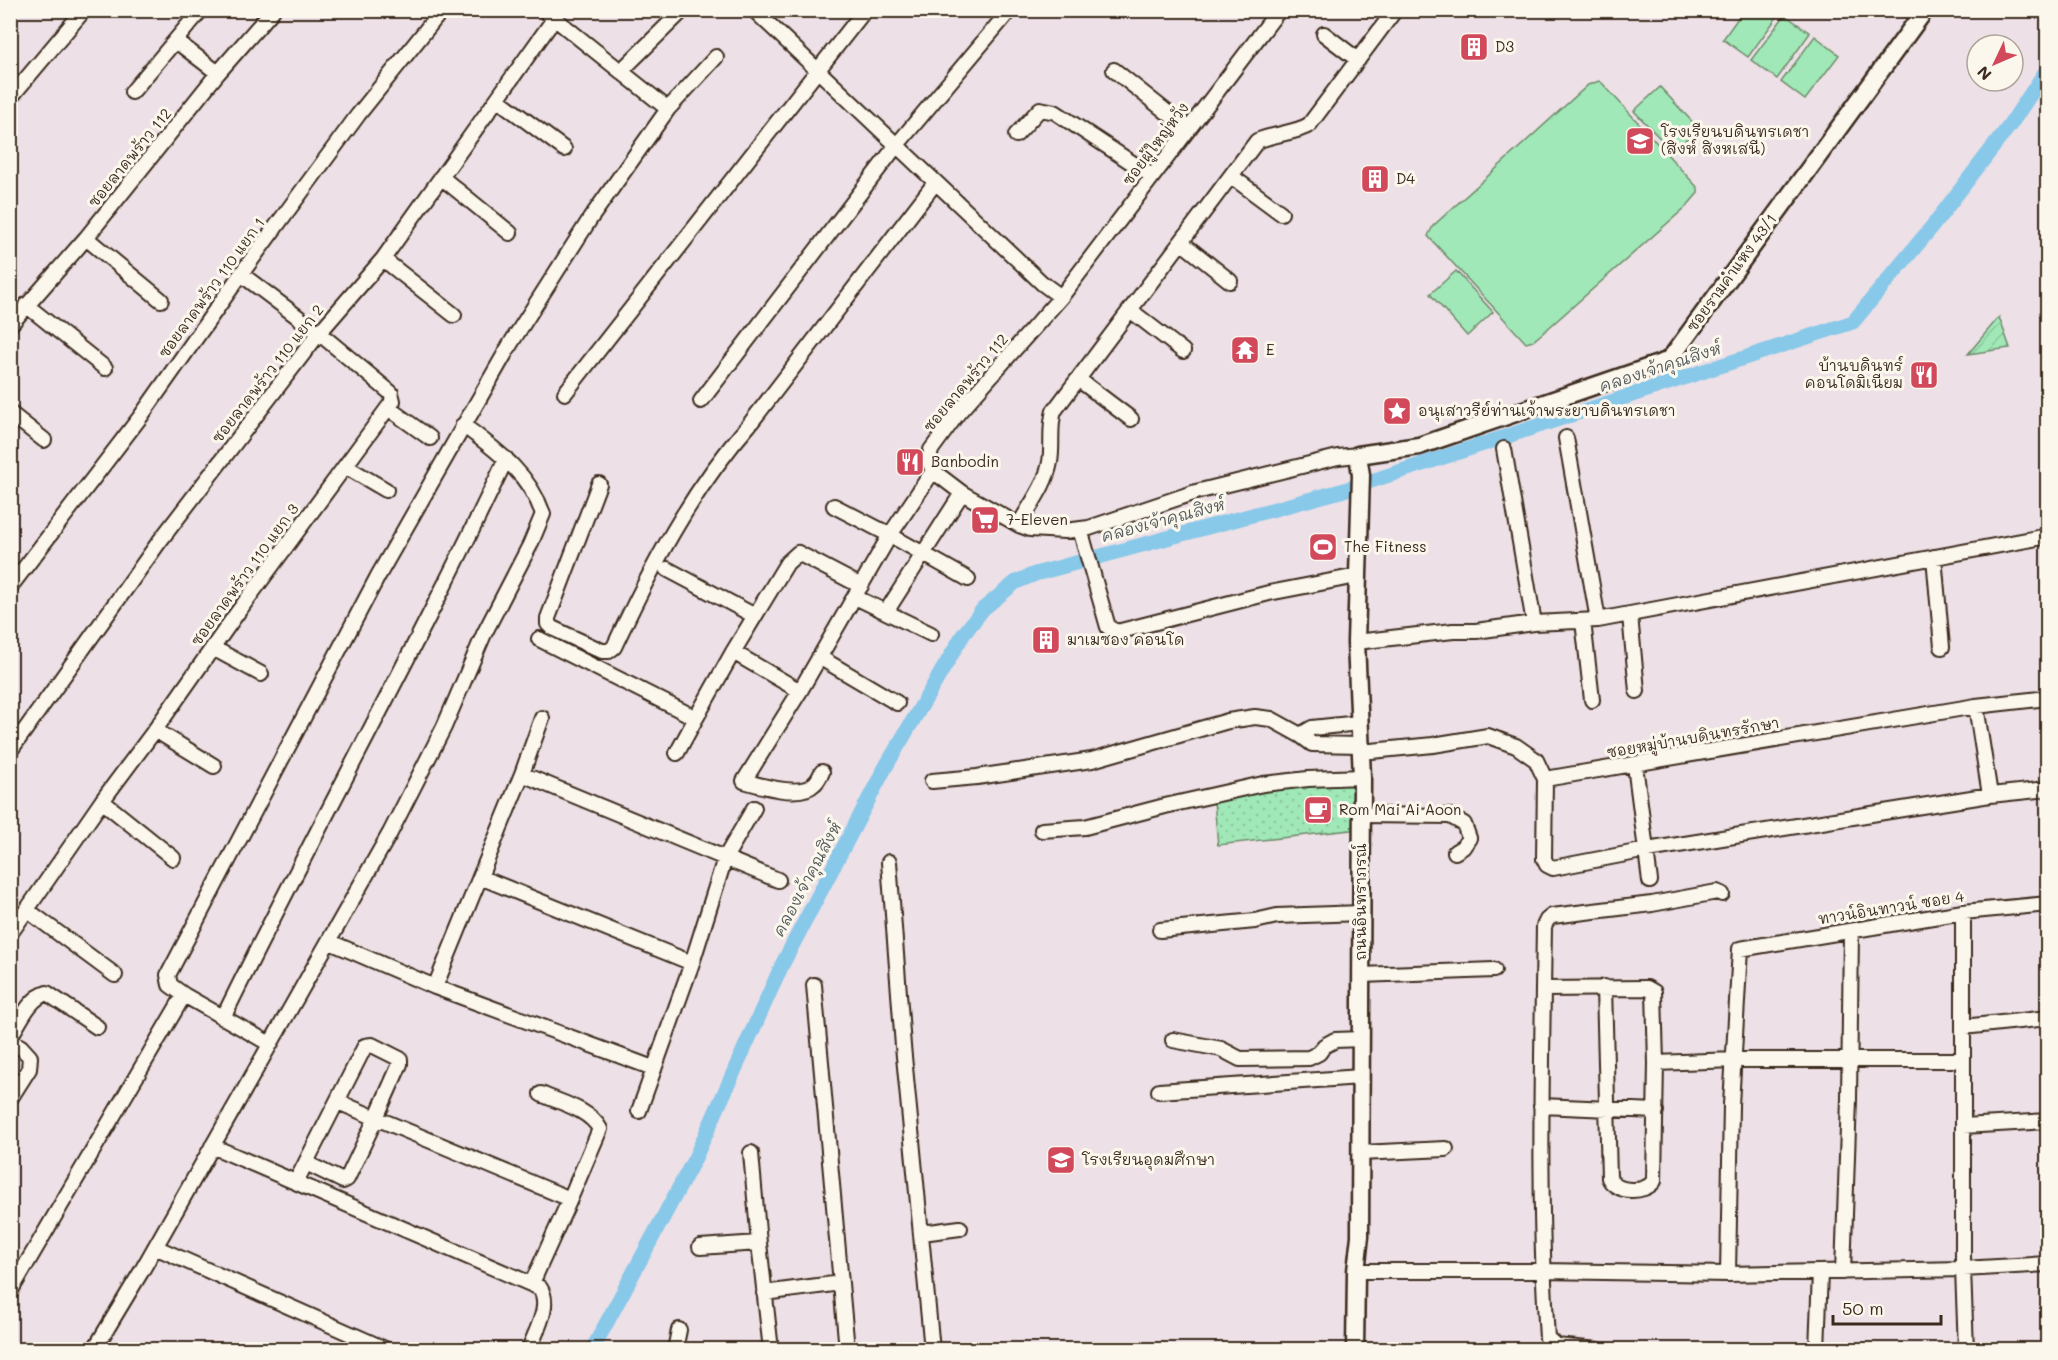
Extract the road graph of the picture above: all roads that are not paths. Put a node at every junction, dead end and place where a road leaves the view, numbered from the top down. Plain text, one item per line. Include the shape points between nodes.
1 (84, 10) edge
2 (201, 10) edge
3 (273, 10) edge
4 (442, 10) edge
5 (683, 10) edge
6 (754, 10) edge
7 (865, 10) edge
8 (1010, 10) edge
9 (1279, 10) edge
10 (1395, 10) edge
11 (1925, 10) edge
12 (549, 15) edge
13 (1324, 34) dead end
14 (176, 41) junction
15 (716, 57) dead end
16 (1358, 60) junction
17 (1114, 70) dead end
18 (621, 71) junction
19 (818, 71) junction
20 (218, 73) junction
21 (132, 92) dead end
22 (10, 98) edge
23 (497, 99) junction
24 (668, 109) junction
25 (1188, 129) junction
26 (1016, 135) dead end
27 (896, 146) junction
28 (564, 149) dead end
29 (1152, 176) junction
30 (1231, 176) junction
31 (441, 177) junction
32 (935, 183) junction
33 (1281, 213) dead end
34 (510, 233) dead end
35 (86, 238) junction
36 (1181, 243) junction
37 (383, 259) junction
38 (240, 274) junction
39 (1230, 280) dead end
40 (1061, 297) junction
41 (161, 300) dead end
42 (26, 305) junction
43 (1130, 310) junction
44 (454, 315) dead end
45 (10, 325) edge
46 (319, 333) junction
47 (1184, 351) dead end
48 (105, 368) dead end
49 (1078, 379) junction
50 (565, 393) dead end
51 (701, 400) dead end
52 (388, 408) junction
53 (10, 413) edge
54 (1131, 419) dead end
55 (463, 425) junction
56 (430, 438) dead end
57 (1566, 438) dead end
58 (44, 440) dead end
59 (1504, 449) dead end
60 (1358, 455) junction
61 (506, 459) junction
62 (345, 466) junction
63 (933, 471) junction
64 (599, 483) dead end
65 (386, 490) dead end
66 (962, 493) junction
67 (834, 506) dead end
68 (1019, 525) junction
69 (1080, 529) junction
70 (890, 535) junction
71 (2048, 536) edge
72 (923, 554) junction
73 (1934, 557) junction
74 (667, 569) dead end
75 (1357, 576) junction
76 (968, 579) dead end
77 (10, 587) edge
78 (858, 591) junction
79 (886, 612) junction
80 (1630, 615) junction
81 (755, 616) junction
82 (1598, 620) junction
83 (1583, 621) junction
84 (1534, 623) junction
85 (932, 634) dead end
86 (539, 639) dead end
87 (1356, 642) junction
88 (1942, 646) dead end
89 (213, 648) junction
90 (733, 652) junction
91 (819, 657) junction
92 (261, 674) dead end
93 (800, 691) junction
94 (1637, 691) dead end
95 (2048, 698) edge
96 (1592, 700) dead end
97 (897, 703) dead end
98 (1976, 706) junction
99 (542, 718) dead end
100 (696, 718) junction
101 (1359, 723) junction
102 (155, 730) junction
103 (1300, 735) junction
104 (1361, 748) junction
105 (10, 751) edge
106 (677, 753) dead end
107 (1635, 765) junction
108 (214, 766) dead end
109 (822, 772) dead end
110 (522, 774) junction
111 (1362, 777) junction
112 (1545, 779) junction
113 (932, 781) dead end
114 (2048, 789) edge
115 (1990, 795) junction
116 (102, 801) junction
117 (754, 808) dead end
118 (1362, 815) junction
119 (1042, 830) dead end
120 (1647, 850) junction
121 (1455, 852) dead end
122 (173, 858) dead end
123 (725, 858) junction
124 (889, 862) dead end
125 (480, 877) junction
126 (778, 880) dead end
127 (1650, 881) dead end
128 (1722, 894) dead end
129 (2048, 904) edge
130 (27, 910) junction
131 (1963, 912) junction
132 (1361, 914) junction
133 (1160, 930) dead end
134 (1851, 932) junction
135 (10, 934) edge
136 (330, 942) junction
137 (692, 963) junction
138 (1494, 970) dead end
139 (115, 975) dead end
140 (1361, 975) junction
141 (814, 985) dead end
142 (435, 987) junction
143 (1604, 987) junction
144 (1544, 989) junction
145 (184, 995) junction
146 (223, 1018) junction
147 (2048, 1018) edge
148 (1964, 1027) junction
149 (97, 1028) dead end
150 (10, 1039) edge
151 (1361, 1039) junction
152 (1173, 1040) dead end
153 (270, 1044) junction
154 (1734, 1060) junction
155 (1849, 1060) junction
156 (1963, 1060) junction
157 (1656, 1064) junction
158 (653, 1068) junction
159 (1360, 1077) junction
160 (1159, 1091) dead end
161 (541, 1094) dead end
162 (10, 1099) edge
163 (338, 1102) junction
164 (1541, 1106) junction
165 (1607, 1109) junction
166 (639, 1111) dead end
167 (1656, 1111) junction
168 (376, 1118) junction
169 (2048, 1121) edge
170 (1963, 1126) junction
171 (212, 1146) junction
172 (1446, 1149) dead end
173 (751, 1153) dead end
174 (1360, 1153) junction
175 (306, 1163) junction
176 (296, 1182) junction
177 (570, 1199) junction
178 (960, 1228) dead end
179 (922, 1233) junction
180 (759, 1244) junction
181 (156, 1247) junction
182 (700, 1247) dead end
183 (2048, 1264) edge
184 (1962, 1269) junction
185 (1356, 1271) junction
186 (1542, 1271) junction
187 (1820, 1272) junction
188 (1843, 1272) junction
189 (1728, 1274) junction
190 (532, 1283) junction
191 (841, 1283) junction
192 (10, 1292) edge
193 (764, 1293) junction
194 (679, 1330) dead end
195 (94, 1350) edge
196 (387, 1350) edge
197 (529, 1350) edge
198 (675, 1350) edge
199 (771, 1350) edge
200 (847, 1350) edge
201 (932, 1350) edge
202 (1355, 1350) edge
203 (1598, 1350) edge
204 (1817, 1350) edge
205 (1966, 1350) edge

1 - 22 street
2 - 14 street
3 - 20 street, ซอยลาดพร้าว 112
4 - 38 street, ซอยลาดพร้าว 110 แยก 1
5 - 18 street
6 - 19 street
7 - 19 street
8 - 27 street
9 - 25 street, ซอยผู้ใหญ่หวัง
10 - 16 street
11 - 60 street, ซอยรามคำแหง 43/1 via 1667,361 1419,446
12 - 18 street
12 - 23 street, ซอยลาดพร้าว 110 แยก 2
13 - 16 street
14 - 20 street
14 - 21 street
15 - 24 street
16 - 30 street via 1309,125 1257,141
17 - 25 street
18 - 24 street
19 - 27 street
19 - 50 street
20 - 35 street, ซอยลาดพร้าว 112
23 - 28 street
23 - 31 street, ซอยลาดพร้าว 110 แยก 2
24 - 55 street via 590,219
25 - 29 street, ซอยผู้ใหญ่หวัง
26 - 29 street via 1040,109 1055,112
27 - 32 street
27 - 51 street
29 - 40 street, ซอยผู้ใหญ่หวัง
30 - 33 street
30 - 36 street
31 - 34 street
31 - 37 street, ซอยลาดพร้าว 110 แยก 2
32 - 40 street
32 - 64 street via 687,506 609,651 548,624
35 - 41 street
35 - 42 street, ซอยลาดพร้าว 112
36 - 39 street
36 - 43 street
37 - 44 street
37 - 46 street, ซอยลาดพร้าว 110 แยก 2
38 - 46 street
38 - 77 street, ซอยลาดพร้าว 110 แยก 1 via 141,416
40 - 63 street, ซอยลาดพร้าว 112 via 958,413 931,450 929,461
42 - 45 street, ซอยลาดพร้าว 112
42 - 48 street
43 - 47 street
43 - 49 street
46 - 52 street via 391,393 393,401
46 - 105 street, ซอยลาดพร้าว 110 แยก 2 via 159,542
49 - 54 street
49 - 68 street via 1054,411 1047,475
52 - 56 street
52 - 62 street, ซอยลาดพร้าว 110 แยก 3
53 - 58 street
55 - 61 street
55 - 145 street via 378,576 168,975 170,985
57 - 82 street
59 - 84 street
60 - 69 street via 1196,492
60 - 75 street, ถนนอินทราภรณ์ via 1361,475
61 - 136 street via 531,486 543,514 444,727
61 - 146 street via 434,608
62 - 65 street
62 - 89 street, ซอยลาดพร้าว 110 แยก 3
63 - 66 street
63 - 70 street
66 - 68 street
66 - 72 street
67 - 70 street
68 - 69 street via 1030,529
69 - 75 street via 1108,627 1117,632 1269,593
70 - 72 street
70 - 78 street
71 - 73 street
72 - 76 street
72 - 79 street
73 - 80 street
73 - 88 street
74 - 81 street
75 - 87 street, ถนนอินทราภรณ์
78 - 79 street
78 - 81 street via 798,553 787,563
78 - 91 street
79 - 85 street
80 - 82 street
80 - 94 street
81 - 90 street
82 - 83 street
83 - 84 street
83 - 96 street
84 - 87 street
86 - 100 street
87 - 101 street, ถนนอินทราภรณ์
89 - 92 street
89 - 102 street, ซอยลาดพร้าว 110 แยก 3
90 - 93 street
90 - 100 street
91 - 93 street
91 - 97 street
93 - 109 street via 744,781 780,790 803,790 814,785
95 - 98 street, ซอยหมู่บ้านบดินทรรักษา
98 - 107 street, ซอยหมู่บ้านบดินทรรักษา
98 - 115 street
99 - 110 street
100 - 106 street
101 - 103 street via 1312,728
101 - 104 street, ถนนอินทราภรณ์
102 - 108 street
102 - 116 street, ซอยลาดพร้าว 110 แยก 3
103 - 104 street via 1312,744
103 - 113 street via 1271,719 1255,717 1216,724 1092,760
104 - 111 street, ถนนอินทราภรณ์
104 - 112 street via 1433,745 1488,736 1516,746 1536,760
107 - 112 street, ซอยหมู่บ้านบดินทรรักษา
107 - 120 street
110 - 123 street
110 - 125 street
111 - 118 street, ถนนอินทราภรณ์
111 - 119 street via 1263,784 1085,827
112 - 120 street via 1547,866
114 - 115 street
115 - 120 street
116 - 122 street
116 - 130 street, ซอยลาดพร้าว 110 แยก 3
117 - 123 street
118 - 121 street via 1450,816 1464,824 1470,838
118 - 132 street, ถนนอินทราภรณ์
120 - 127 street
123 - 126 street
123 - 137 street
124 - 179 street
125 - 137 street
125 - 142 street
128 - 144 street via 1552,916 1544,926
129 - 131 street, ทาวน์อินทาวน์ ซอย 4
130 - 135 street, ซอยลาดพร้าว 110 แยก 3
130 - 139 street
131 - 134 street, ทาวน์อินทาวน์ ซอย 4
131 - 148 street
132 - 133 street via 1277,916
132 - 140 street, ถนนอินทราภรณ์
134 - 154 street, ทาวน์อินทาวน์ ซอย 4 via 1740,949
134 - 155 street
136 - 142 street
136 - 153 street
137 - 158 street
138 - 140 street
140 - 151 street, ถนนอินทราภรณ์
141 - 191 street
142 - 158 street
143 - 144 street
143 - 157 street via 1647,988 1654,992
143 - 165 street
144 - 164 street
145 - 146 street
145 - 192 street
146 - 153 street
147 - 148 street
148 - 156 street
149 - 150 street via 47,993 32,1003
150 - 162 street via 30,1058 29,1069
151 - 152 street via 1335,1040 1309,1058 1240,1059 1221,1049
151 - 159 street, ถนนอินทราภรณ์
153 - 171 street
154 - 155 street
154 - 157 street
154 - 189 street
155 - 156 street
155 - 188 street
156 - 170 street
157 - 167 street
158 - 166 street
159 - 160 street
159 - 174 street, ถนนอินทราภรณ์
161 - 177 street via 580,1110 595,1120 600,1129
163 - 168 street
163 - 168 street via 365,1046 372,1045 400,1059
163 - 175 street
164 - 165 street
164 - 186 street
165 - 167 street
165 - 167 street via 1609,1178 1619,1189 1650,1187 1654,1181
168 - 175 street via 346,1180
168 - 177 street
169 - 170 street
170 - 184 street
171 - 176 street
171 - 181 street
172 - 174 street
173 - 180 street
174 - 185 street, ถนนอินทราภรณ์
175 - 176 street
176 - 190 street
177 - 190 street
178 - 179 street
179 - 201 street
180 - 182 street
180 - 193 street
181 - 195 street
181 - 196 street
183 - 184 street
184 - 188 street
184 - 205 street
185 - 186 street
185 - 202 street, ถนนอินทราภรณ์
186 - 189 street
186 - 203 street via 1550,1343
187 - 188 street
187 - 189 street
187 - 204 street
190 - 197 street via 540,1288 546,1304
191 - 193 street
191 - 200 street
193 - 199 street
194 - 198 street

